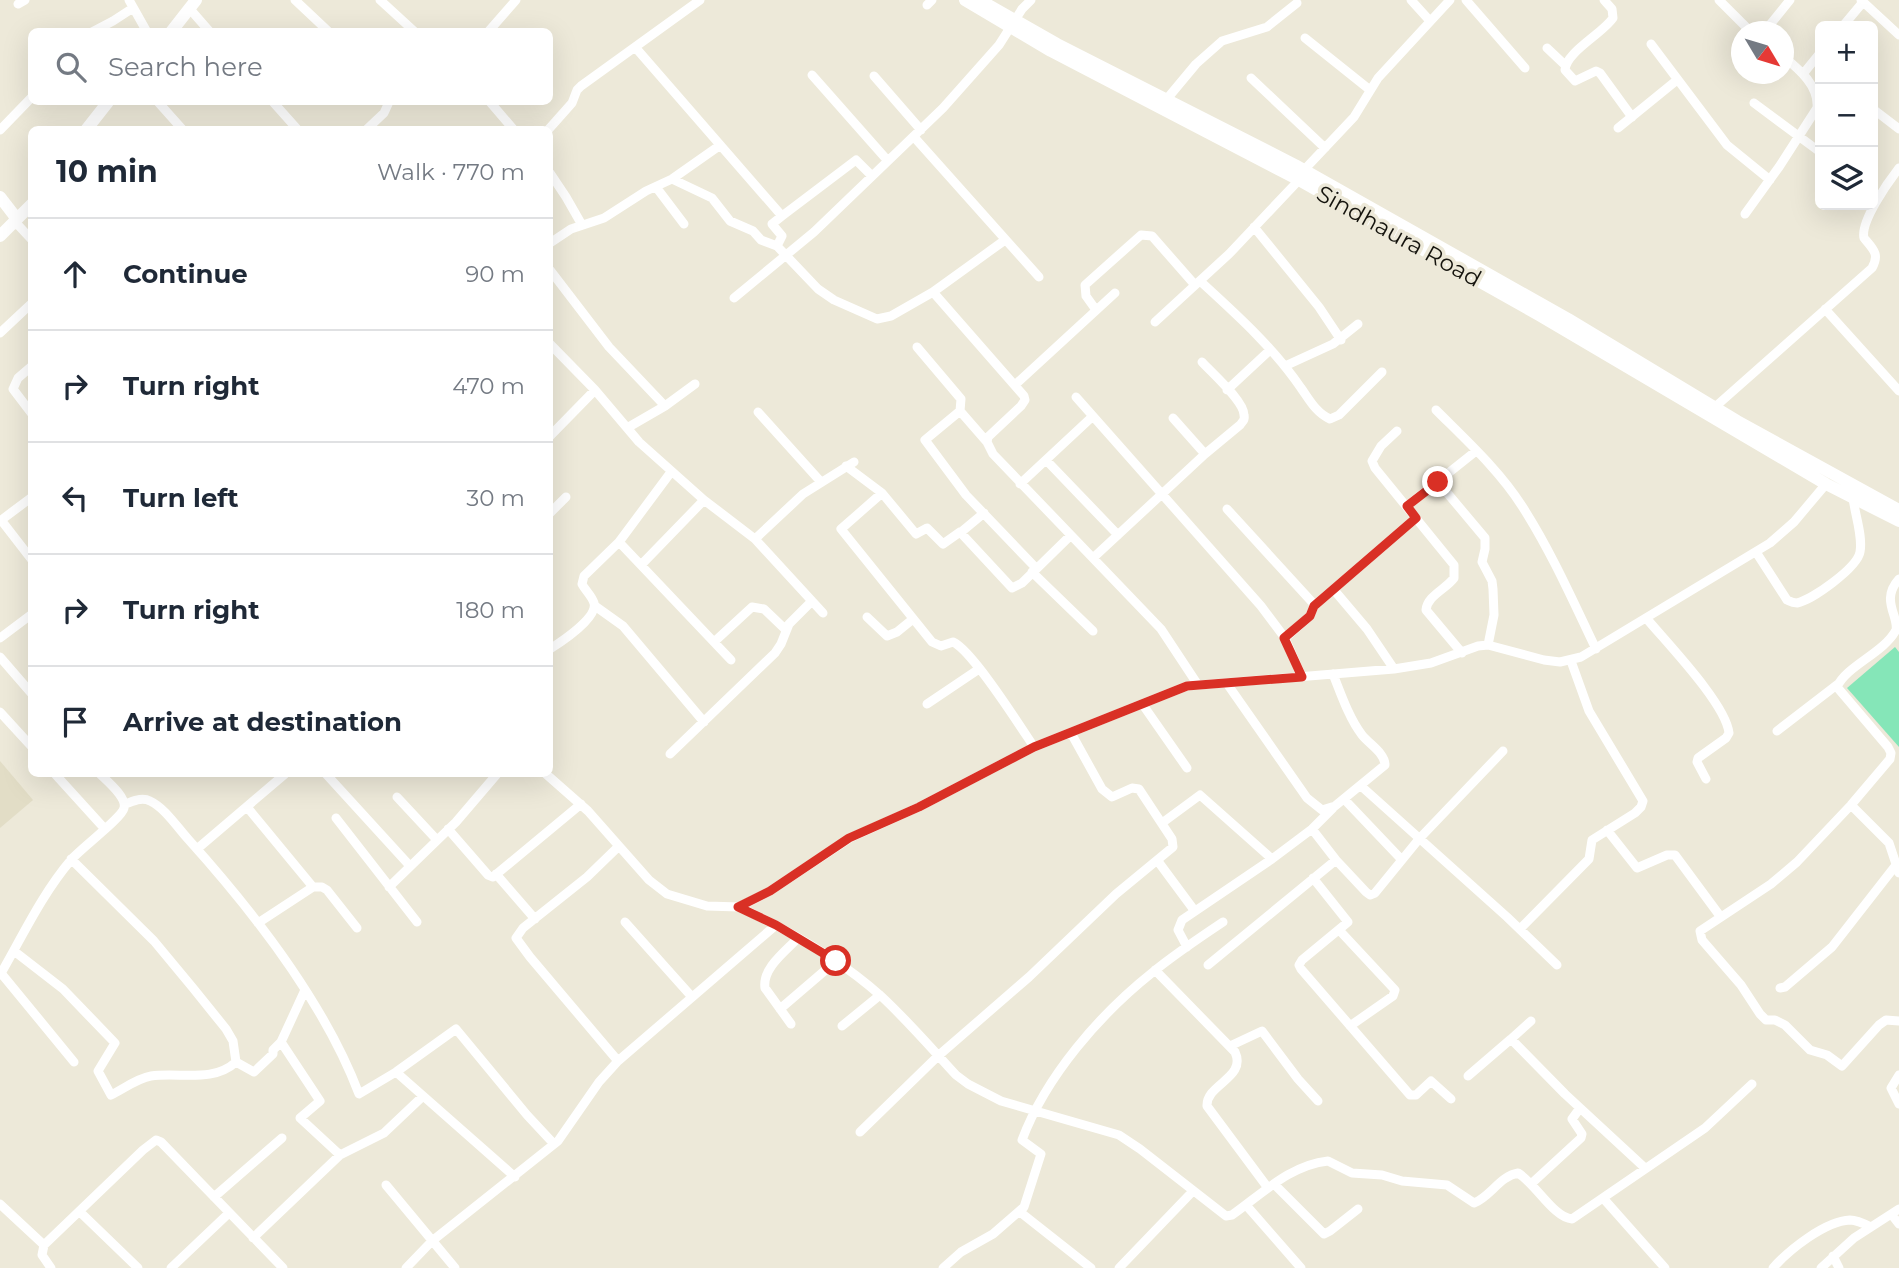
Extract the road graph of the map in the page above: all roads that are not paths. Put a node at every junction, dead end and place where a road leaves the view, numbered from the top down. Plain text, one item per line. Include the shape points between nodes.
1 (295, 0) edge
2 (516, 0) edge
3 (700, 0) edge
4 (965, 0) edge
5 (980, 0) edge
6 (1031, 0) edge
7 (1411, 0) edge
8 (1450, 0) edge
9 (1466, 0) edge
10 (1604, 0) edge
11 (1719, 0) edge
12 (1790, 0) edge
13 (1862, 1) edge
14 (385, 2) edge
15 (190, 3) edge
16 (1297, 3) dead end
17 (131, 4) edge
18 (1430, 21) junction
19 (1740, 21) edge
20 (1774, 21) edge
21 (1847, 21) edge
22 (1012, 24) junction
23 (100, 28) edge
24 (145, 28) edge
25 (167, 28) edge
26 (174, 28) edge
27 (207, 28) edge
28 (325, 28) edge
29 (411, 28) edge
30 (492, 28) edge
31 (1899, 35) edge
32 (1305, 38) dead end
33 (1651, 44) dead end
34 (635, 47) junction
35 (1547, 48) dead end
36 (1565, 65) junction
37 (1794, 66) edge
38 (1815, 67) edge
39 (1525, 68) dead end
40 (1803, 74) junction
41 (812, 75) dead end
42 (874, 76) dead end
43 (1251, 78) dead end
44 (1677, 80) junction
45 (1370, 90) junction
46 (1166, 100) junction
47 (28, 101) edge
48 (1755, 103) dead end
49 (106, 105) edge
50 (115, 105) edge
51 (161, 105) edge
52 (276, 105) edge
53 (388, 105) edge
54 (492, 105) edge
55 (1878, 113) edge
56 (1632, 117) junction
57 (89, 126) edge
58 (99, 126) edge
59 (179, 126) edge
60 (294, 126) edge
61 (370, 126) edge
62 (510, 126) edge
63 (552, 126) edge
64 (1618, 128) dead end
65 (1899, 129) edge
66 (0, 130) edge
67 (917, 133) junction
68 (1799, 138) junction
69 (719, 146) junction
70 (1325, 148) junction
71 (1815, 149) edge
72 (888, 161) junction
73 (1899, 168) edge
74 (1301, 175) junction
75 (872, 176) junction
76 (553, 178) edge
77 (673, 178) junction
78 (1770, 180) junction
79 (656, 187) junction
80 (1878, 189) edge
81 (1882, 192) junction
82 (0, 197) edge
83 (0, 208) edge
84 (28, 209) edge
85 (1745, 214) dead end
86 (782, 216) junction
87 (16, 223) junction
88 (684, 224) dead end
89 (582, 225) junction
90 (1254, 227) junction
91 (0, 236) edge
92 (28, 236) edge
93 (1005, 240) junction
94 (553, 241) edge
95 (777, 246) junction
96 (786, 255) junction
97 (553, 274) edge
98 (1039, 277) dead end
99 (1198, 283) junction
100 (933, 292) junction
101 (1115, 293) dead end
102 (734, 298) dead end
103 (28, 307) edge
104 (1825, 309) junction
105 (1096, 310) junction
106 (1155, 322) dead end
107 (1358, 324) dead end
108 (0, 333) edge
109 (1341, 340) junction
110 (917, 346) dead end
111 (553, 347) edge
112 (1270, 350) junction
113 (1202, 362) dead end
114 (1285, 366) junction
115 (28, 370) edge
116 (1382, 372) dead end
117 (695, 384) dead end
118 (1016, 384) junction
119 (595, 390) junction
120 (1227, 390) junction
121 (1899, 391) edge
122 (1076, 397) dead end
123 (665, 406) junction
124 (1715, 407) junction
125 (28, 409) edge
126 (1436, 410) dead end
127 (960, 411) junction
128 (758, 412) dead end
129 (1093, 416) junction
130 (1173, 418) dead end
131 (627, 428) junction
132 (1397, 431) dead end
133 (553, 433) edge
134 (987, 442) junction
135 (1476, 451) junction
136 (1205, 454) junction
137 (1046, 460) junction
138 (671, 472) junction
139 (821, 482) junction
140 (1438, 482) junction
141 (1020, 484) junction
142 (1826, 484) junction
143 (882, 493) junction
144 (1162, 493) junction
145 (566, 497) dead end
146 (1853, 498) junction
147 (28, 500) edge
148 (704, 500) junction
149 (1407, 506) junction
150 (1227, 509) dead end
151 (553, 510) edge
152 (1899, 510) edge
153 (984, 513) junction
154 (1416, 518) junction
155 (1, 521) edge
156 (1899, 521) edge
157 (960, 533) junction
158 (1118, 535) junction
159 (1070, 536) junction
160 (755, 539) junction
161 (619, 542) junction
162 (1756, 552) junction
163 (28, 556) edge
164 (1093, 558) junction
165 (641, 565) junction
166 (1034, 570) junction
167 (1899, 579) edge
168 (1334, 590) junction
169 (812, 601) junction
170 (595, 606) junction
171 (1314, 606) junction
172 (823, 613) dead end
173 (28, 617) edge
174 (867, 617) dead end
175 (913, 619) junction
176 (1647, 619) junction
177 (786, 631) junction
178 (1093, 631) dead end
179 (0, 638) edge
180 (1284, 638) junction
181 (714, 642) junction
182 (1488, 645) junction
183 (553, 647) edge
184 (1597, 649) junction
185 (1462, 653) junction
186 (0, 657) edge
187 (731, 660) dead end
188 (1571, 661) junction
189 (979, 669) junction
190 (1394, 669) junction
191 (1333, 674) junction
192 (1302, 677) junction
193 (1838, 684) junction
194 (1198, 685) junction
195 (1228, 685) junction
196 (28, 689) edge
197 (928, 705) dead end
198 (1143, 705) junction
199 (0, 712) edge
200 (704, 722) junction
201 (1777, 732) dead end
202 (1071, 733) junction
203 (28, 743) edge
204 (1034, 747) junction
205 (1503, 751) dead end
206 (670, 754) dead end
207 (1894, 759) edge
208 (1187, 768) dead end
209 (58, 777) edge
210 (102, 777) edge
211 (282, 777) edge
212 (329, 777) edge
213 (494, 777) edge
214 (550, 777) edge
215 (1706, 779) dead end
216 (1361, 786) junction
217 (397, 797) dead end
218 (1343, 799) junction
219 (125, 804) junction
220 (581, 804) junction
221 (1851, 805) junction
222 (1335, 806) junction
223 (247, 807) junction
224 (336, 818) dead end
225 (1162, 823) junction
226 (104, 828) junction
227 (448, 829) junction
228 (1312, 829) junction
229 (1606, 830) junction
230 (1419, 839) junction
231 (437, 840) junction
232 (619, 846) junction
233 (198, 849) junction
234 (71, 859) junction
235 (1272, 859) junction
236 (1157, 860) junction
237 (1336, 860) junction
238 (1402, 860) junction
239 (410, 866) junction
240 (1898, 869) edge
241 (496, 874) junction
242 (1313, 878) junction
243 (313, 887) junction
244 (389, 887) junction
245 (738, 907) junction
246 (1195, 910) junction
247 (1720, 916) junction
248 (535, 919) junction
249 (417, 922) dead end
250 (625, 922) dead end
251 (1223, 922) dead end
252 (258, 923) junction
253 (776, 925) junction
254 (356, 929) dead end
255 (1520, 929) junction
256 (1340, 930) junction
257 (799, 938) junction
258 (1187, 947) junction
259 (14, 951) junction
260 (836, 961) junction
261 (1208, 965) dead end
262 (1557, 965) dead end
263 (1155, 970) junction
264 (1, 974) edge
265 (1780, 988) dead end
266 (305, 990) junction
267 (880, 995) junction
268 (692, 997) junction
269 (780, 1009) junction
270 (1531, 1021) dead end
271 (1899, 1021) edge
272 (791, 1024) dead end
273 (842, 1026) dead end
274 (1350, 1026) junction
275 (1511, 1040) junction
276 (281, 1042) junction
277 (1230, 1046) junction
278 (938, 1056) junction
279 (74, 1062) dead end
280 (236, 1062) junction
281 (618, 1062) junction
282 (396, 1072) junction
283 (1899, 1075) edge
284 (1468, 1076) dead end
285 (1752, 1084) dead end
286 (422, 1097) junction
287 (1451, 1099) dead end
288 (1318, 1101) dead end
289 (1899, 1104) edge
290 (1580, 1108) junction
291 (1033, 1112) junction
292 (860, 1132) dead end
293 (282, 1138) dead end
294 (554, 1144) junction
295 (340, 1156) junction
296 (1645, 1168) junction
297 (515, 1177) junction
298 (1531, 1184) junction
299 (386, 1185) dead end
300 (1271, 1186) junction
301 (1193, 1191) junction
302 (214, 1197) junction
303 (1603, 1198) junction
304 (0, 1204) edge
305 (1246, 1205) junction
306 (1358, 1209) dead end
307 (80, 1212) junction
308 (1020, 1212) junction
309 (1895, 1212) edge
310 (229, 1213) junction
311 (1899, 1224) edge
312 (1871, 1227) junction
313 (253, 1238) junction
314 (432, 1241) junction
315 (44, 1245) junction
316 (1833, 1256) junction
317 (278, 1267) edge
318 (51, 1268) edge
319 (138, 1268) edge
320 (170, 1268) edge
321 (406, 1268) edge
322 (455, 1268) edge
323 (943, 1268) edge
324 (1091, 1268) edge
325 (1119, 1268) edge
326 (1301, 1268) edge
327 (1665, 1268) edge
328 (1773, 1268) edge
329 (1821, 1268) edge
330 (1839, 1268) edge

1 - 28 street
2 - 30 street
3 - 34 street
4 - 22 street, Sindhaura Road
5 - 22 street
6 - 22 street
7 - 18 street
8 - 18 street
9 - 39 street
10 - 36 street via 1613,18
11 - 19 street
12 - 20 street
13 - 21 street
13 - 31 street
14 - 29 street
15 - 25 street
15 - 26 street
15 - 27 street
16 - 46 street via 1267,27 1222,41
17 - 23 street
17 - 24 street
18 - 45 street
22 - 46 street
22 - 67 street via 992,54
22 - 74 street, Sindhaura Road
32 - 45 street
33 - 44 street
34 - 63 street via 581,86
34 - 69 street
35 - 36 street
36 - 56 street via 1575,81 1600,73
37 - 40 street
38 - 40 street
40 - 68 street via 1818,100
41 - 72 street
42 - 67 street
43 - 70 street
44 - 56 street
44 - 78 street via 1727,145
45 - 70 street via 1354,117
46 - 74 street
47 - 66 street
48 - 68 street
49 - 57 street
50 - 58 street
51 - 59 street
52 - 60 street
53 - 61 street
54 - 62 street
55 - 65 street
56 - 64 street
67 - 72 street
67 - 93 street
68 - 71 street
68 - 78 street
69 - 77 street
69 - 86 street
70 - 74 street
72 - 75 street
73 - 81 street
74 - 90 street
74 - 124 street via 1568,318
74 - 142 street, Sindhaura Road
75 - 86 street via 856,160
75 - 96 street
76 - 89 street
77 - 79 street
77 - 95 street via 712,198 730,221
78 - 85 street
79 - 88 street
79 - 89 street via 604,218
80 - 81 street
81 - 104 street via 1863,232 1875,250 1876,262
82 - 87 street
83 - 87 street
84 - 87 street
86 - 95 street via 772,224 782,236
87 - 91 street
87 - 92 street
89 - 94 street
90 - 99 street
90 - 109 street
93 - 98 street
93 - 100 street
95 - 96 street
96 - 100 street via 818,289 877,319
96 - 102 street
97 - 123 street via 609,347
99 - 105 street via 1152,236 1141,234 1085,285 1086,296
99 - 106 street
99 - 112 street
100 - 118 street
101 - 105 street
103 - 108 street
104 - 121 street
104 - 124 street
105 - 118 street
107 - 109 street
109 - 114 street
110 - 127 street via 961,399
111 - 119 street
112 - 114 street
112 - 120 street
113 - 120 street
114 - 116 street via 1313,405 1330,419
115 - 125 street via 13,389
117 - 123 street
118 - 134 street via 1025,400
119 - 131 street
119 - 133 street
120 - 136 street via 1240,404 1244,419
122 - 129 street
123 - 131 street
124 - 152 street
126 - 135 street
127 - 134 street
127 - 153 street via 925,440
128 - 139 street
129 - 137 street
129 - 144 street
130 - 136 street
131 - 138 street
132 - 149 street via 1373,461
134 - 141 street
135 - 140 street
135 - 184 street via 1521,505
136 - 144 street
137 - 141 street
137 - 158 street
138 - 148 street
138 - 161 street
139 - 143 street via 850,464
139 - 160 street
140 - 149 street
140 - 182 street via 1485,538 1482,562 1492,581 1494,615
141 - 159 street
142 - 146 street, Sindhaura Road
142 - 162 street via 1794,522
143 - 157 street via 916,534 926,528 943,544
143 - 175 street via 841,528
144 - 158 street
144 - 180 street
145 - 151 street
146 - 156 street, Sindhaura Road
146 - 162 street via 1858,557 1844,574 1804,600 1787,600
147 - 155 street
148 - 160 street
148 - 165 street
149 - 154 street
150 - 171 street
153 - 157 street
153 - 166 street
154 - 168 street
154 - 185 street via 1456,570 1449,584 1425,605
155 - 163 street
157 - 166 street via 1012,588
158 - 164 street
159 - 164 street
159 - 166 street
160 - 169 street
161 - 165 street
161 - 170 street via 584,576 582,584
162 - 176 street
164 - 194 street via 1161,629
165 - 181 street
166 - 178 street
167 - 193 street via 1891,596 1896,630
168 - 171 street
168 - 190 street
169 - 172 street
169 - 177 street
170 - 183 street via 587,620
170 - 200 street via 623,626
171 - 180 street via 1310,616
173 - 179 street
174 - 175 street via 887,636
175 - 189 street via 936,645 957,643
176 - 184 street
176 - 215 street via 1705,688 1727,724 1726,738 1698,758
177 - 181 street via 764,609 752,607
177 - 200 street via 775,653
180 - 192 street
181 - 187 street
182 - 185 street
182 - 188 street via 1544,660
184 - 188 street
185 - 190 street
186 - 196 street
188 - 229 street via 1589,711 1643,801 1635,813
189 - 197 street
189 - 204 street
190 - 191 street
191 - 192 street
191 - 216 street via 1359,732 1385,760 1380,771
192 - 195 street
193 - 201 street
193 - 207 street
194 - 195 street
194 - 198 street
195 - 222 street via 1311,803 1322,810
198 - 202 street
198 - 208 street
199 - 203 street
200 - 206 street
202 - 204 street
202 - 225 street via 1102,789 1115,797 1136,788
204 - 245 street via 849,838
205 - 230 street
207 - 221 street
209 - 226 street
210 - 219 street
211 - 223 street
212 - 239 street
213 - 227 street
214 - 220 street
216 - 218 street
216 - 230 street
217 - 231 street
218 - 222 street
218 - 238 street
219 - 226 street via 119,817
219 - 233 street via 148,800
220 - 232 street
220 - 241 street
221 - 240 street via 1889,843
221 - 247 street via 1797,862
222 - 228 street
223 - 233 street
223 - 243 street
224 - 244 street
225 - 235 street via 1200,795
225 - 236 street via 1174,843
226 - 234 street
227 - 231 street
227 - 241 street via 488,875
228 - 235 street
228 - 237 street
229 - 247 street via 1637,868 1675,855
229 - 255 street via 1592,840 1584,865
230 - 238 street
230 - 255 street
231 - 239 street
232 - 245 street via 667,894 707,906
232 - 248 street
233 - 252 street
234 - 259 street
234 - 280 street via 193,988 233,1041
235 - 246 street
236 - 246 street
236 - 278 street
237 - 238 street via 1370,895
237 - 242 street
239 - 244 street
240 - 265 street via 1832,947
241 - 248 street
242 - 256 street via 1346,917 1348,922
242 - 261 street
243 - 252 street
243 - 254 street via 327,890
244 - 249 street
245 - 253 street
246 - 258 street via 1178,925
247 - 271 street via 1700,931 1702,940 1760,1014 1785,1026 1810,1049 1842,1066 1879,1025 1886,1020
248 - 281 street via 516,938
250 - 268 street
251 - 258 street
252 - 266 street
253 - 257 street
253 - 268 street
255 - 262 street
256 - 274 street via 1299,965
256 - 274 street via 1395,990 1394,996
257 - 260 street
257 - 269 street via 771,967 764,982
258 - 263 street
259 - 264 street
259 - 280 street via 63,989 115,1043 98,1071 111,1095 148,1076 188,1077 227,1070
260 - 267 street
260 - 269 street
263 - 277 street
263 - 291 street via 1094,1028
264 - 279 street
266 - 276 street
266 - 282 street via 347,1063 359,1094
267 - 273 street
267 - 278 street
268 - 281 street
269 - 272 street
270 - 275 street
274 - 287 street via 1410,1095 1431,1081
275 - 284 street
275 - 290 street
276 - 280 street via 254,1072
276 - 295 street via 320,1101 300,1118
277 - 288 street via 1262,1031
277 - 300 street via 1238,1058 1236,1067 1210,1094 1207,1106
278 - 291 street via 968,1084
278 - 292 street
281 - 294 street
282 - 286 street
282 - 294 street via 456,1029
283 - 289 street via 1891,1087
285 - 296 street via 1705,1128
286 - 295 street via 384,1133
286 - 297 street
290 - 296 street
290 - 298 street via 1572,1119 1581,1138
291 - 301 street via 1119,1135
291 - 308 street via 1023,1140 1041,1154
293 - 302 street
294 - 297 street
295 - 313 street
296 - 303 street
297 - 314 street
298 - 300 street via 1513,1173 1474,1203 1447,1185 1352,1173 1328,1161 1295,1171
298 - 303 street via 1568,1220
299 - 314 street
300 - 305 street
300 - 306 street via 1324,1234
301 - 305 street via 1226,1216
301 - 325 street
302 - 307 street via 156,1140
302 - 310 street
303 - 327 street
304 - 315 street
305 - 326 street
307 - 315 street
307 - 319 street
308 - 323 street
308 - 324 street
309 - 311 street
309 - 312 street
310 - 313 street
310 - 320 street
312 - 316 street
312 - 328 street via 1849,1220 1834,1224 1802,1241
313 - 317 street
314 - 321 street
314 - 322 street
315 - 318 street via 42,1255
316 - 329 street
316 - 330 street

